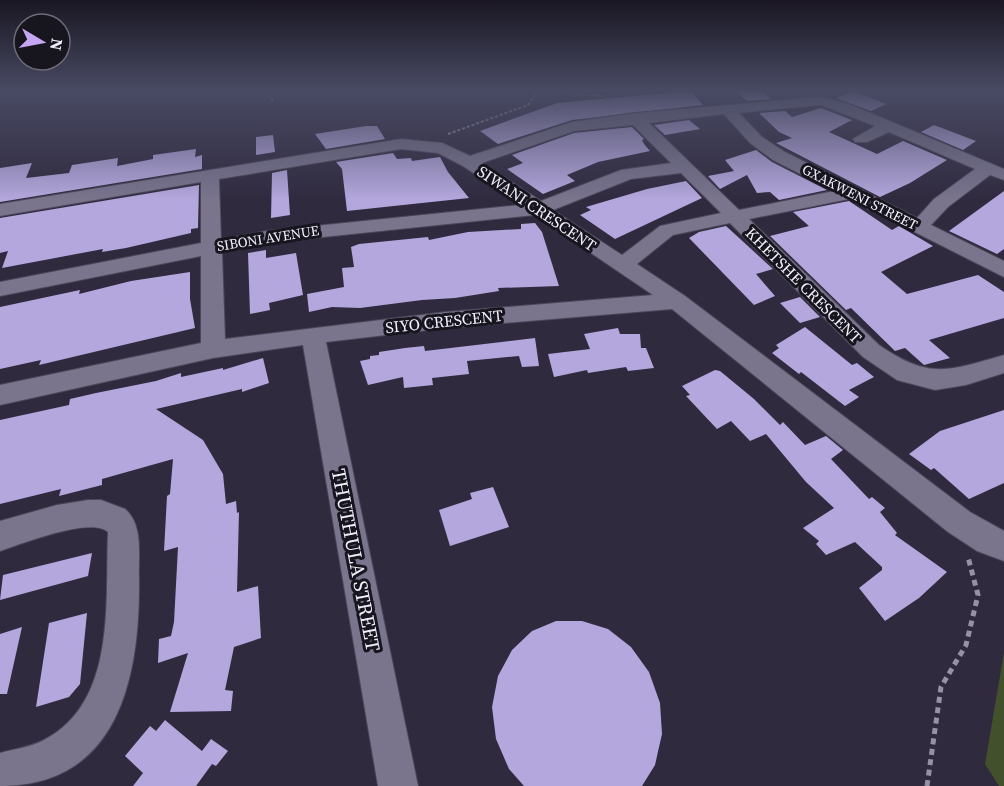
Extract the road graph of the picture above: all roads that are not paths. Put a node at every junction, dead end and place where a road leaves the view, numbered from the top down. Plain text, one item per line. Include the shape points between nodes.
1 (574, 127) edge
2 (644, 127) edge
3 (745, 127) edge
4 (887, 127) edge
5 (890, 127) edge
6 (861, 139) dead end
7 (469, 162) junction
8 (686, 168) junction
9 (996, 171) edge
10 (210, 176) junction
11 (851, 193) junction
12 (538, 209) junction
13 (0, 210) edge
14 (736, 218) junction
15 (919, 227) junction
16 (213, 246) junction
17 (622, 265) junction
18 (1004, 270) edge
19 (0, 289) edge
20 (677, 301) junction
21 (313, 335) junction
22 (213, 349) junction
23 (1004, 364) edge
24 (0, 395) edge
25 (0, 536) edge
26 (996, 543) edge
27 (0, 773) edge
28 (398, 786) edge

1 - 7 street
2 - 8 street, KHETSHE CRESCENT
3 - 11 street, GXAKWENI STREET via 765,147
4 - 6 street
5 - 9 street
7 - 10 street, SIWANI CRESCENT via 442,148 401,144
7 - 12 street, SIWANI CRESCENT
8 - 12 street, SIBONI AVENUE via 627,174
8 - 14 street, KHETSHE CRESCENT
9 - 15 street via 941,203
10 - 13 street, SIWANI CRESCENT
10 - 16 street
11 - 14 street
11 - 15 street, GXAKWENI STREET
12 - 16 street, SIBONI AVENUE via 319,230
12 - 17 street, SIWANI CRESCENT
14 - 17 street via 667,230
14 - 23 street, KHETSHE CRESCENT via 891,367 936,382
15 - 18 street, GXAKWENI STREET
16 - 19 street, SIBONI AVENUE
16 - 22 street
17 - 20 street, SIWANI CRESCENT
20 - 21 street, SIYO CRESCENT via 492,315
20 - 26 street, SIWANI CRESCENT via 959,522
21 - 22 street, SIYO CRESCENT
21 - 28 street, THUTHULA STREET
22 - 24 street, SIYO CRESCENT
25 - 27 street via 84,514 111,517 119,522 123,532 119,653 115,682 106,704 78,740 60,753

